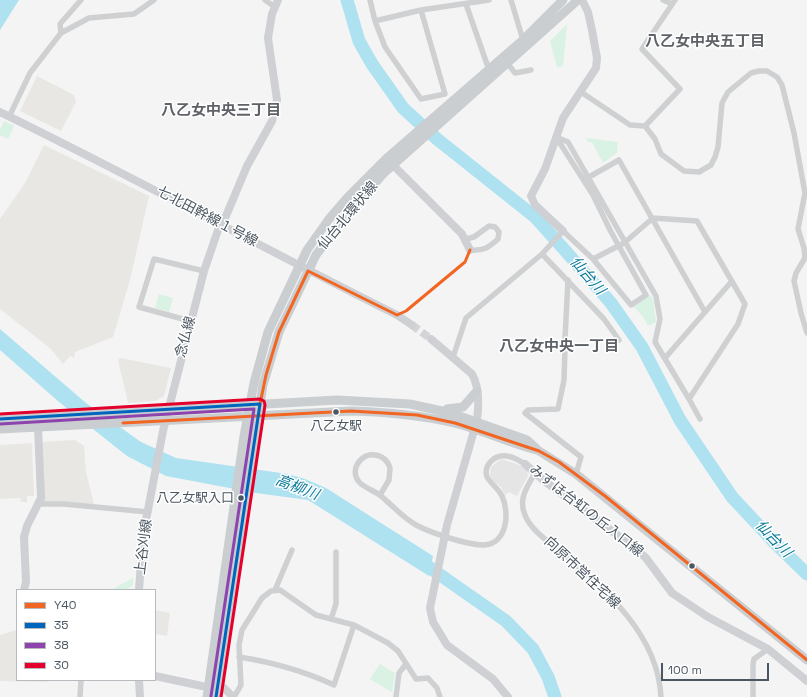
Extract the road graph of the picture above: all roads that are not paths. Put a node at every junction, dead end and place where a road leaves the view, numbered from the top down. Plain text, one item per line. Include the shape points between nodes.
1 (82, 0) edge
2 (154, 0) edge
3 (265, 0) edge
4 (370, 0) edge
5 (489, 0) edge
6 (511, 0) edge
7 (563, 0) edge
8 (578, 0) edge
9 (582, 0) edge
10 (663, 0) edge
11 (673, 2) edge
12 (276, 4) edge
13 (466, 4) junction
14 (422, 10) junction
15 (375, 21) junction
16 (61, 33) junction
17 (523, 40) junction
18 (508, 64) junction
19 (489, 70) junction
20 (531, 70) dead end
21 (581, 92) junction
22 (0, 112) edge
23 (9, 116) junction
24 (435, 122) junction
25 (645, 126) junction
26 (556, 137) junction
27 (386, 158) junction
28 (393, 166) junction
29 (589, 177) junction
30 (806, 192) edge
31 (653, 218) junction
32 (807, 221) edge
33 (800, 222) junction
34 (220, 227) junction
35 (562, 233) junction
36 (466, 239) junction
37 (624, 243) junction
38 (619, 246) junction
39 (470, 250) joint
40 (543, 252) junction
41 (593, 259) junction
42 (304, 269) junction
43 (204, 271) junction
44 (568, 280) junction
45 (732, 281) junction
46 (705, 312) junction
47 (190, 321) junction
48 (412, 325) tunnel mouth
49 (807, 333) edge
50 (565, 338) dead end
51 (430, 339) tunnel mouth
52 (619, 340) dead end
53 (565, 348) dead end
54 (453, 357) junction
55 (665, 358) junction
56 (477, 391) junction
57 (689, 400) junction
58 (260, 404) junction
59 (249, 405) junction
60 (168, 410) junction
61 (440, 410) junction
62 (258, 415) junction
63 (247, 416) junction
64 (0, 419) edge
65 (700, 419) dead end
66 (166, 420) junction
67 (475, 425) junction
68 (38, 427) junction
69 (0, 429) edge
70 (161, 446) joint
71 (525, 464) joint
72 (535, 473) junction
73 (576, 474) junction
74 (380, 495) junction
75 (37, 504) junction
76 (148, 512) junction
77 (445, 536) junction
78 (292, 550) dead end
79 (336, 552) dead end
80 (24, 589) edge
81 (139, 589) edge
82 (275, 590) junction
83 (331, 619) junction
84 (354, 625) junction
85 (768, 649) junction
86 (239, 657) junction
87 (807, 660) edge
88 (406, 664) junction
89 (156, 676) edge
90 (81, 681) edge
91 (139, 681) edge
92 (807, 681) edge
93 (213, 686) junction
94 (80, 697) edge
95 (140, 697) edge
96 (207, 697) edge
97 (216, 697) edge
98 (233, 697) edge
99 (396, 697) edge
100 (440, 697) edge
101 (508, 697) edge
102 (662, 697) edge
103 (753, 697) edge

1 - 16 street via 60,24
2 - 16 street via 134,14 89,18
3 - 12 street
4 - 15 street
5 - 13 street
6 - 17 street
7 - 17 main road, 仙台北環状線
8 - 18 main road, 仙台北環状線
9 - 21 street via 588,12 597,64
10 - 11 street
11 - 25 street via 642,49 680,89
12 - 34 street, 念仏線 via 268,38 277,100 272,121 247,166
13 - 14 street
13 - 19 street
14 - 15 street
14 - 15 street via 445,94 421,99 385,47
16 - 23 street via 30,74
17 - 19 main road, 仙台北環状線
18 - 20 street via 515,72
18 - 24 main road, 仙台北環状線
19 - 24 main road, 仙台北環状線
21 - 25 street via 630,124
21 - 26 street via 563,118
22 - 23 street, 七北田幹線１号線
23 - 34 street, 七北田幹線１号線 via 86,154
24 - 27 main road, 仙台北環状線 via 415,134
24 - 28 main road, 仙台北環状線 via 422,139
25 - 30 street via 655,139 661,154 684,171 694,173 705,170 711,165 718,147 724,96 751,73 759,71 773,74 782,85
26 - 29 street via 568,142
26 - 35 street via 545,169 531,196 535,205
26 - 38 street via 593,194
27 - 28 street
27 - 42 main road, 仙台北環状線 via 329,219 308,250
28 - 36 street
28 - 42 main road, 仙台北環状線 via 344,218
29 - 31 street via 619,160
29 - 37 street
30 - 33 street
31 - 37 street
31 - 45 street via 697,221
31 - 46 street
32 - 33 street
33 - 49 street via 798,229 805,258 794,281
34 - 42 street, 七北田幹線１号線
34 - 43 street, 念仏線
35 - 40 street
35 - 41 street
36 - 39 street
36 - 39 street via 474,237 489,226 495,227 499,232 498,239 487,249
37 - 38 street
37 - 55 street via 656,296 660,319 656,342
38 - 41 street
38 - 41 street via 646,295 630,305
40 - 44 street
40 - 54 street via 466,318
42 - 48 street, 七北田幹線１号線
42 - 58 main road, 仙台北環状線 via 279,332
42 - 59 main road, 仙台北環状線 via 268,332
43 - 47 street, 念仏線
43 - 47 street via 154,259 139,307
44 - 50 street
44 - 52 street via 604,319
45 - 46 street
45 - 57 street via 745,304 738,324
46 - 55 street
47 - 60 street, 念仏線
51 - 54 street
53 - 73 street via 564,380 558,409 528,410 525,413 581,457
54 - 56 street via 472,374
55 - 57 street
56 - 61 main road via 463,407
56 - 67 street
57 - 65 street
58 - 59 main road
58 - 61 main road via 365,400
58 - 62 main road, 仙台北環状線
59 - 60 main road
59 - 63 main road, 仙台北環状線
60 - 64 main road
60 - 66 street, 念仏線
61 - 67 main road
62 - 63 main road
62 - 67 main road via 389,412
62 - 93 main road, 仙台北環状線
63 - 66 main road
63 - 93 main road, 仙台北環状線 via 235,494
66 - 68 main road
66 - 70 street, 念仏線
67 - 73 main road via 527,440 539,451
67 - 77 street
68 - 69 main road
68 - 75 street via 41,498
70 - 76 street, 上谷刈線
71 - 72 street, みずほ台虹の丘入口線
71 - 77 street, みずほ台虹の丘入口線 via 508,456 500,456 487,467 487,478 502,496 505,504 504,530 500,538 483,545
72 - 85 street, みずほ台虹の丘入口線 via 636,549 646,558 672,593 708,617
72 - 102 street, 向原市営住宅線 via 522,499 522,507 528,522 590,576 635,626 652,654
73 - 87 main road
74 - 74 street via 361,485 356,477 357,465 368,455 378,455 390,468 390,476
74 - 77 street via 416,525
75 - 76 street
75 - 80 street via 24,537
76 - 81 street, 上谷刈線 via 143,536
77 - 101 street via 432,593 430,608 433,622 443,640 457,654 493,680
78 - 82 street
79 - 83 street via 336,604
82 - 83 street via 286,592 316,615
82 - 86 street via 262,598 242,630
83 - 84 street
84 - 86 street via 334,685 316,676
84 - 88 street via 388,642 398,651
85 - 92 street, みずほ台虹の丘入口線
85 - 103 street via 754,659
86 - 98 street via 241,685
88 - 99 street via 399,672
88 - 100 street via 416,679 428,678 437,688
89 - 93 street
90 - 94 street
91 - 95 street
93 - 96 main road, 仙台北環状線
93 - 97 main road, 仙台北環状線
93 - 98 street via 224,688

